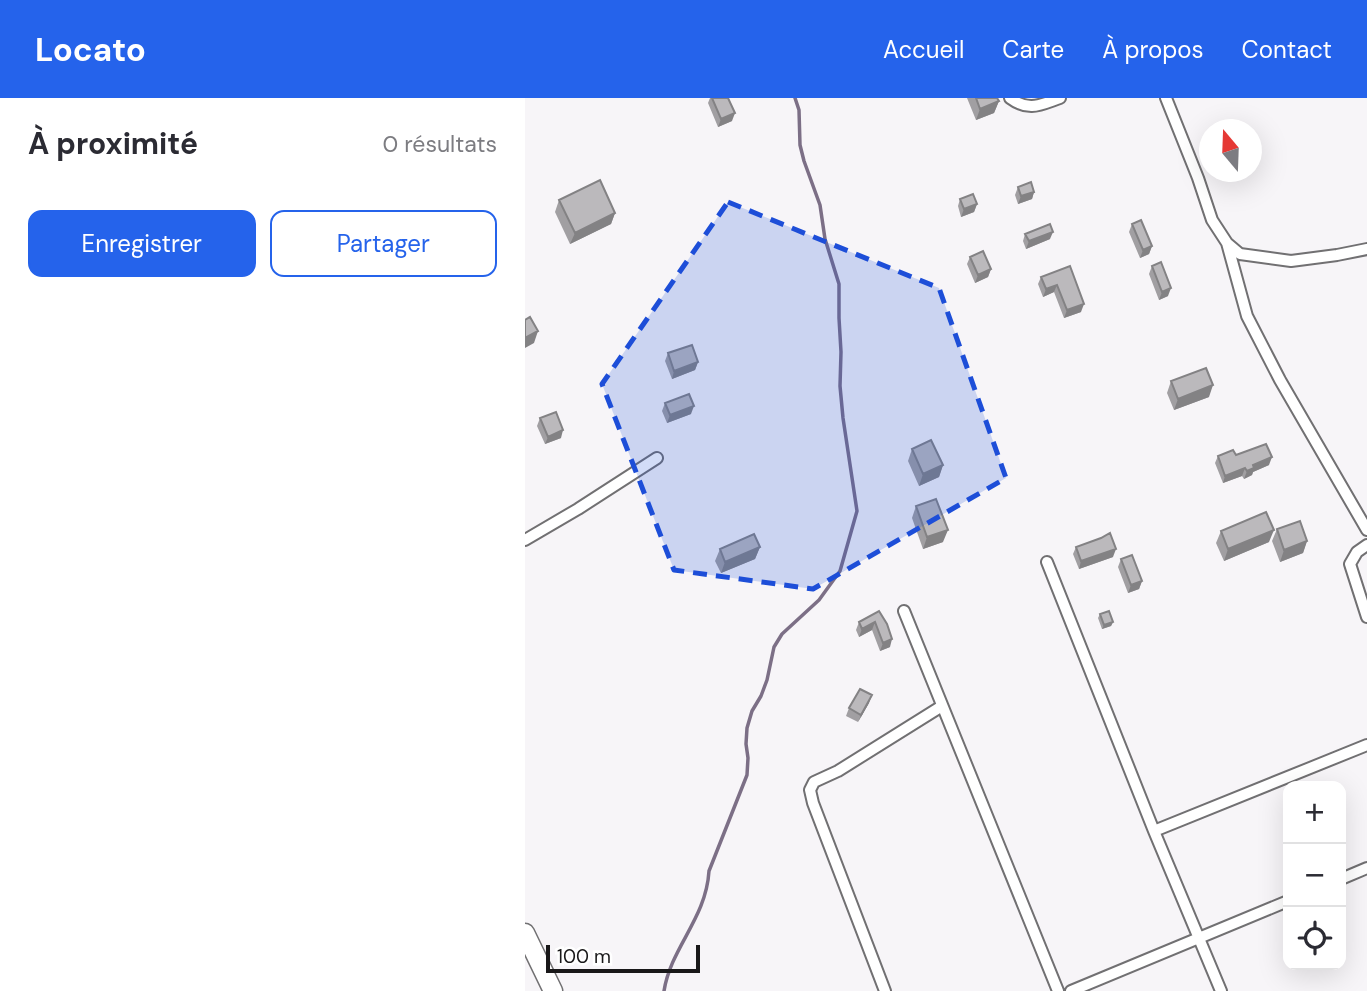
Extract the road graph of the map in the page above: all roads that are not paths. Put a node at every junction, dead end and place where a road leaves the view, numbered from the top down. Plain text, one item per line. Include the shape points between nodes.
1 (1010, 98) edge
2 (1061, 98) edge
3 (1167, 98) edge
4 (1227, 243) junction
5 (1367, 249) edge
6 (657, 458) dead end
7 (1367, 530) edge
8 (525, 540) edge
9 (1367, 545) edge
10 (1047, 562) dead end
11 (904, 611) dead end
12 (1367, 617) edge
13 (942, 706) junction
14 (1367, 745) edge
15 (1154, 831) junction
16 (1367, 868) edge
17 (1346, 877) edge
18 (1283, 903) edge
19 (525, 933) edge
20 (1199, 938) junction
21 (553, 991) edge
22 (885, 991) edge
23 (1058, 991) edge
24 (1071, 991) edge
25 (1221, 991) edge

1 - 2 street via 1028,107
3 - 4 street via 1213,220
4 - 5 street via 1240,254 1291,261
4 - 7 street via 1247,316
6 - 8 street
9 - 12 street via 1350,564
10 - 15 street
11 - 13 street
13 - 22 street via 817,780 810,790
13 - 23 street
14 - 15 street
15 - 20 street
16 - 17 street
18 - 20 street
19 - 21 main road
20 - 24 street
20 - 25 street

